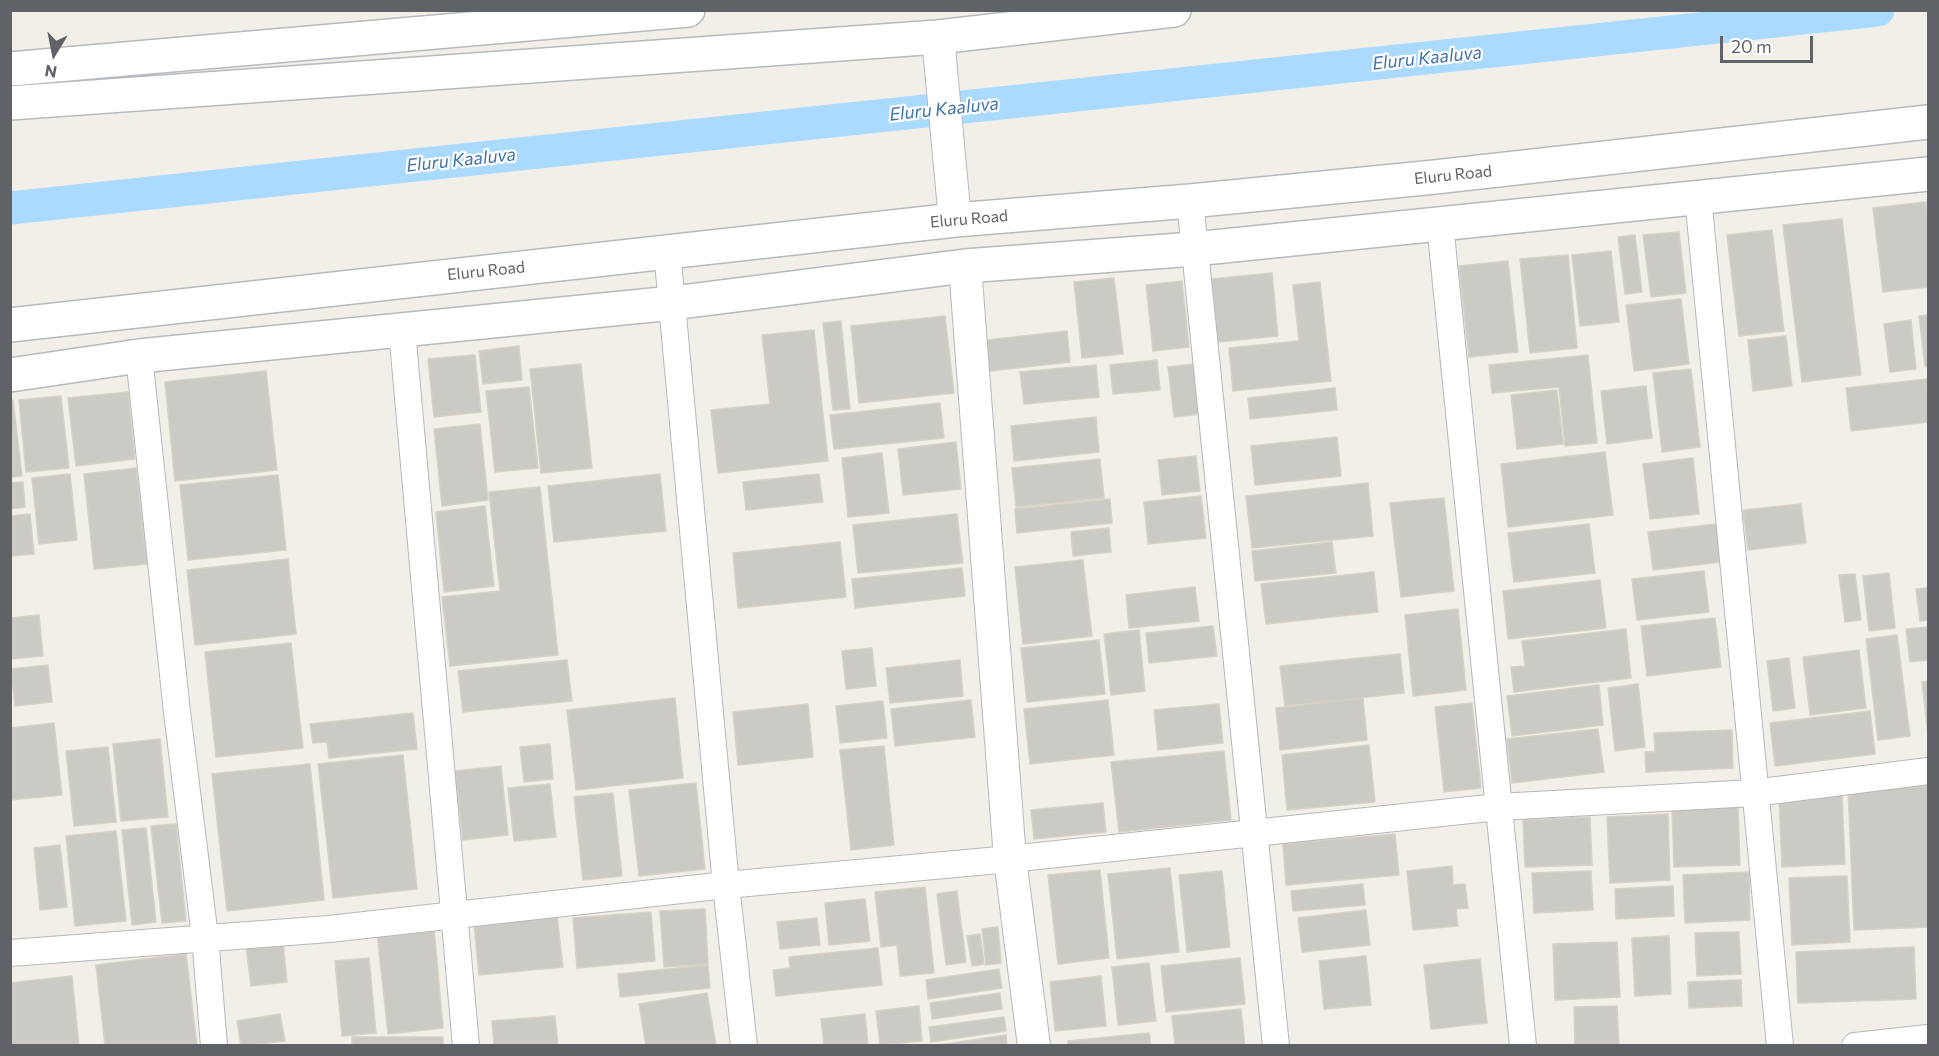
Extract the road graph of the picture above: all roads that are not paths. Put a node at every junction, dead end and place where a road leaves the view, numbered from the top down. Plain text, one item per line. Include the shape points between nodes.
1 (688, 10) edge
2 (1174, 10) edge
3 (1168, 11) edge
4 (938, 37) junction
5 (10, 69) edge
6 (10, 103) edge
7 (1929, 122) edge
8 (1929, 174) edge
9 (1698, 197) junction
10 (1190, 201) junction
11 (955, 220) junction
12 (1440, 224) junction
13 (1194, 249) junction
14 (667, 250) junction
15 (965, 266) junction
16 (673, 303) junction
17 (10, 325) edge
18 (402, 330) junction
19 (140, 356) junction
20 (10, 375) edge
21 (1929, 771) edge
22 (1754, 793) junction
23 (1498, 807) junction
24 (1254, 834) junction
25 (1010, 859) junction
26 (726, 885) junction
27 (455, 915) junction
28 (205, 937) junction
29 (10, 953) edge
30 (1929, 1038) edge
31 (214, 1046) edge
32 (466, 1046) edge
33 (744, 1046) edge
34 (1034, 1046) edge
35 (1276, 1046) edge
36 (1523, 1046) edge
37 (1780, 1046) edge
38 (1855, 1046) edge

1 - 5 main road
2 - 3 main road
3 - 4 main road
4 - 6 main road
4 - 11 street
7 - 10 main road, Eluru Road
8 - 9 main road
9 - 12 main road
9 - 22 street
10 - 11 main road, Eluru Road
10 - 13 street
11 - 14 main road, Eluru Road
12 - 13 main road
12 - 23 street
13 - 15 main road
13 - 24 street
14 - 16 street
14 - 17 main road, Eluru Road
15 - 16 main road
15 - 25 street
16 - 18 main road
16 - 26 street
18 - 19 main road
18 - 27 street
19 - 20 main road
19 - 28 street
21 - 22 street
22 - 23 street
22 - 37 street
23 - 24 street
23 - 36 street
24 - 25 street
24 - 35 street
25 - 26 street
25 - 34 street
26 - 27 street
26 - 33 street
27 - 28 street
27 - 32 street
28 - 29 street
28 - 31 street
30 - 38 street

